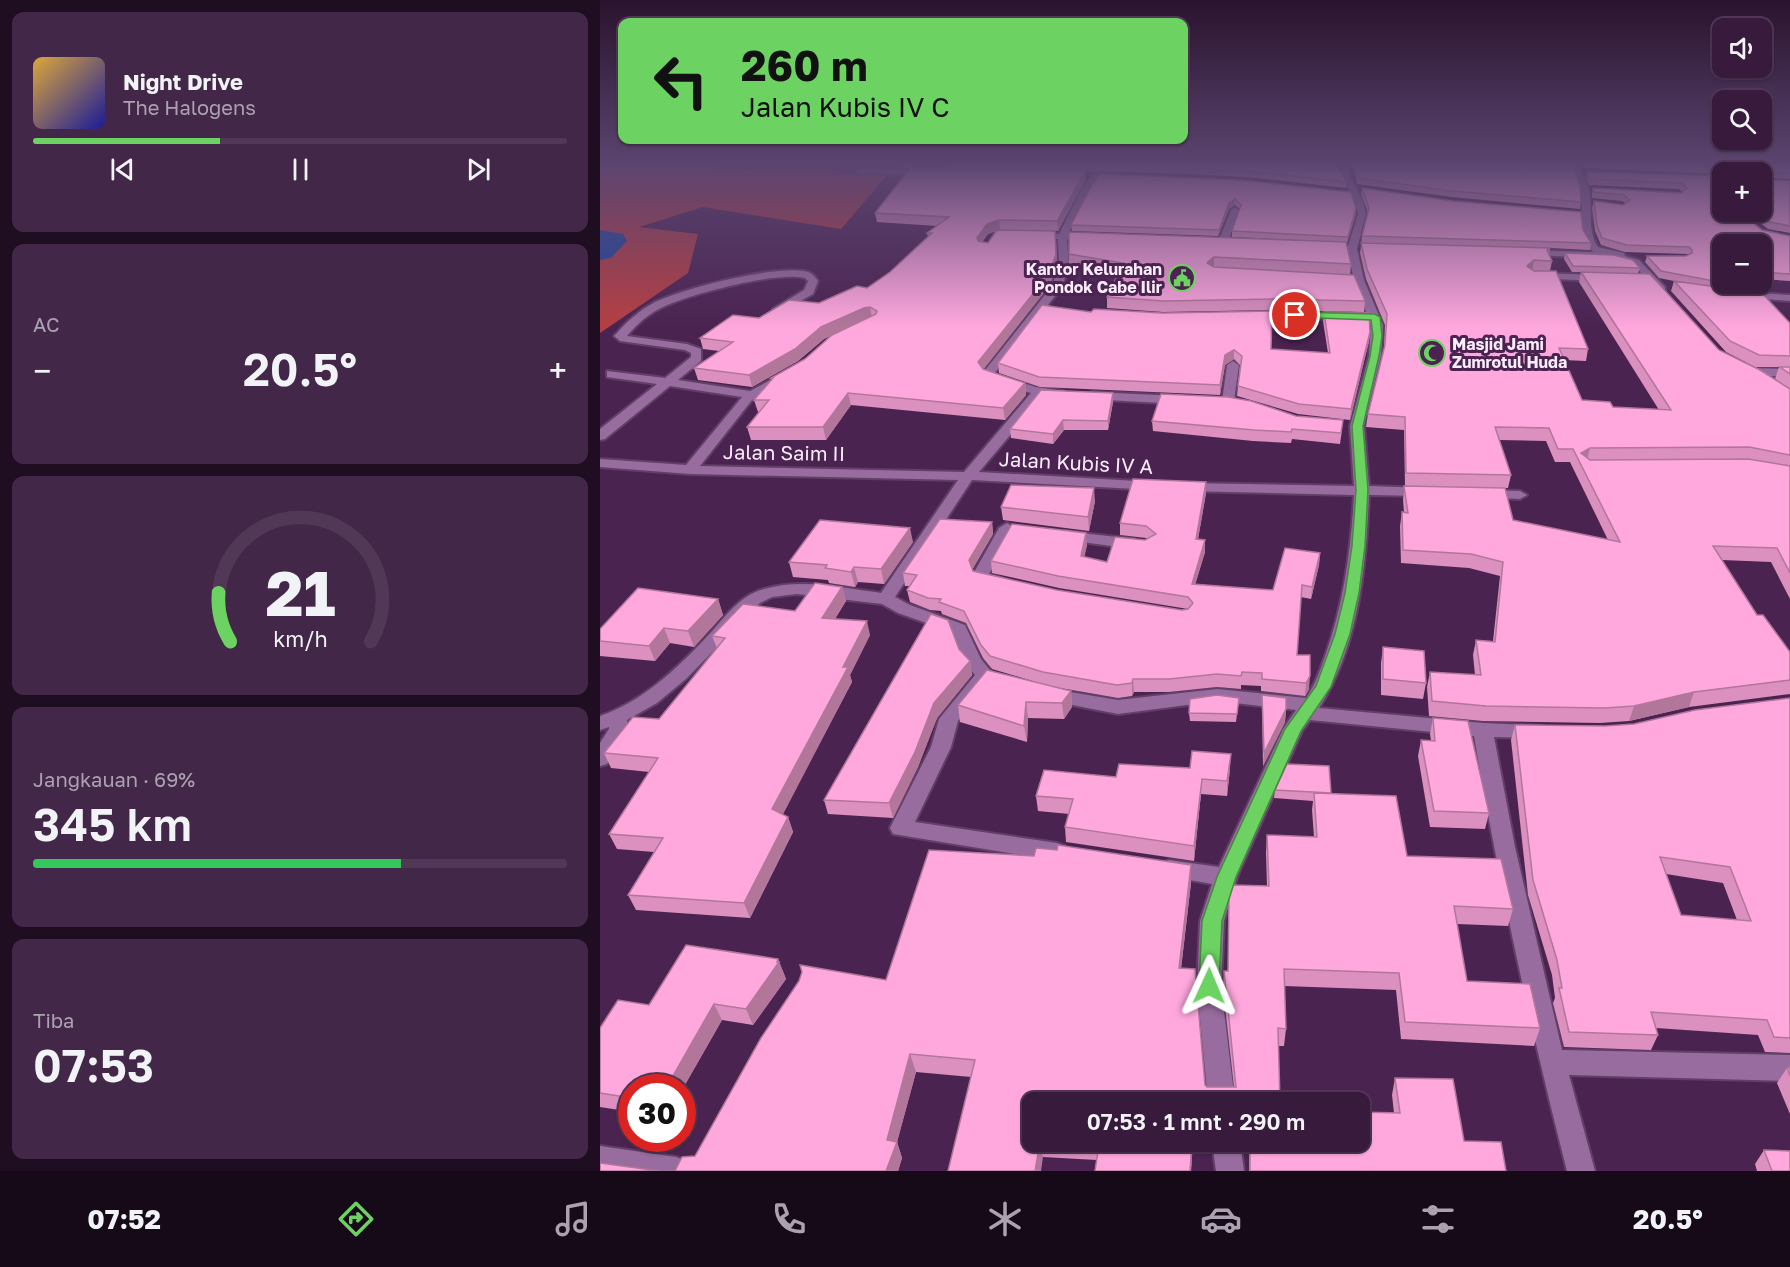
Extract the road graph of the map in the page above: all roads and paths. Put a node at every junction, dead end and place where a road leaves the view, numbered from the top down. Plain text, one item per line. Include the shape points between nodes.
1 (1071, 219) edge
2 (1232, 219) edge
3 (1361, 219) edge
4 (1583, 219) edge
5 (1022, 236) edge
6 (1062, 236) junction
7 (1097, 237) edge
8 (1211, 241) edge
9 (1223, 242) junction
10 (1235, 242) edge
11 (1515, 253) edge
12 (1623, 256) junction
13 (1641, 256) edge
14 (1532, 276) edge
15 (1617, 279) edge
16 (1640, 279) edge
17 (1658, 282) junction
18 (1729, 294) edge
19 (1790, 298) edge
20 (1670, 300) edge
21 (765, 314) edge
22 (1242, 316) edge
23 (1375, 317) junction
24 (1233, 365) dead end
25 (797, 370) edge
26 (1790, 373) edge
27 (610, 374) dead end
28 (666, 383) junction
29 (1775, 387) edge
30 (1038, 393) junction
31 (748, 397) junction
32 (1195, 400) edge
33 (1245, 404) edge
34 (600, 436) edge
35 (600, 463) edge
36 (690, 470) junction
37 (968, 476) junction
38 (1362, 490) junction
39 (1438, 492) edge
40 (1473, 494) edge
41 (1520, 495) dead end
42 (935, 523) junction
43 (956, 525) edge
44 (987, 526) edge
45 (1050, 534) edge
46 (1146, 545) edge
47 (1016, 586) edge
48 (886, 599) junction
49 (985, 675) junction
50 (1004, 681) edge
51 (1033, 690) edge
52 (1308, 709) junction
53 (608, 720) edge
54 (1482, 730) junction
55 (1555, 732) edge
56 (600, 759) edge
57 (1075, 855) edge
58 (1145, 865) edge
59 (1226, 877) junction
60 (1552, 1062) junction
61 (1790, 1068) edge
62 (1220, 1092) edge
63 (1227, 1152) edge
64 (600, 1160) edge
65 (676, 1171) edge
66 (1230, 1171) edge
67 (1581, 1171) edge

1 - 6 street
2 - 9 street
3 - 23 street via 1352,249 1354,280
4 - 12 street via 1595,249
5 - 6 street
6 - 7 street
6 - 30 street via 1062,275 1045,310 988,374
8 - 9 street
9 - 10 street
11 - 12 street
12 - 13 street
12 - 17 street
14 - 15 street
16 - 17 street
17 - 20 street
18 - 19 street
21 - 28 street via 802,298 809,292 811,277 777,274 656,306 620,336 697,351 697,358
22 - 23 street
23 - 38 street via 1375,356 1352,426
24 - 33 street via 1222,401
25 - 31 street
26 - 29 street via 1747,370
27 - 28 street
28 - 31 street via 746,392
28 - 34 street
30 - 32 street
30 - 37 street
31 - 36 street
35 - 36 street, Jalan Saim II
36 - 37 street, Jalan Saim II
37 - 38 street, Jalan Kubis IV A via 1160,486
37 - 42 street
38 - 39 street, Jalan Kubis IV A
38 - 52 street via 1359,546 1342,634 1323,687
40 - 41 street
42 - 43 street
42 - 48 street
44 - 47 street via 1013,528 980,576
45 - 46 street
48 - 49 street via 959,628 973,662
48 - 53 street via 795,589 755,597 650,699
49 - 50 street
49 - 57 street via 949,719 941,747 901,828
51 - 52 street via 1118,707 1217,695
52 - 54 street
52 - 59 street via 1293,729
53 - 56 street via 619,730
54 - 55 street
54 - 60 street
58 - 59 street
59 - 62 street via 1212,921 1209,946
60 - 61 street
60 - 67 street
63 - 66 street
64 - 65 street

